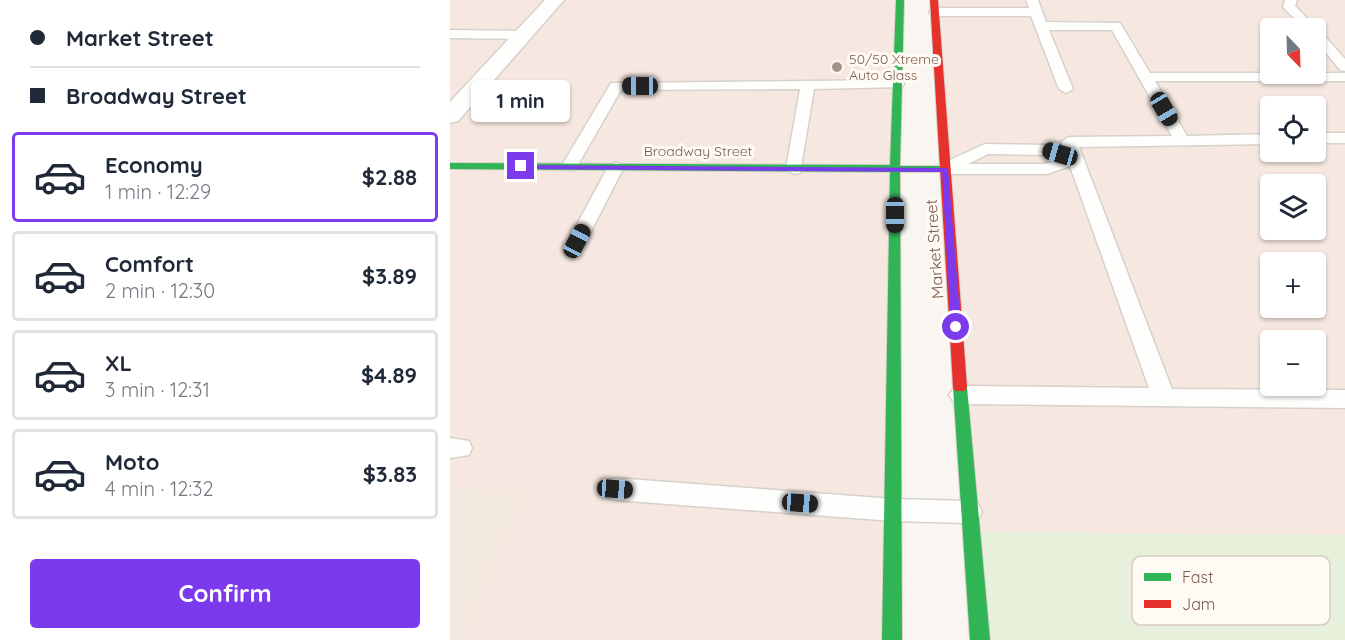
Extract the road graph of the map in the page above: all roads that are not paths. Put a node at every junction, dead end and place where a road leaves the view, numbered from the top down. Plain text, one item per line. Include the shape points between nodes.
1 (555, 0) edge
2 (900, 0) edge
3 (1291, 0) edge
4 (934, 6) edge
5 (1034, 6) edge
6 (1300, 18) edge
7 (1042, 26) junction
8 (450, 34) edge
9 (524, 35) junction
10 (1326, 45) edge
11 (1345, 67) edge
12 (1146, 77) junction
13 (1345, 77) edge
14 (897, 84) junction
15 (807, 85) junction
16 (1066, 89) dead end
17 (450, 116) edge
18 (1326, 138) edge
19 (1345, 138) edge
20 (1260, 139) edge
21 (1182, 140) junction
22 (1075, 159) junction
23 (450, 166) edge
24 (569, 167) junction
25 (616, 167) junction
26 (794, 169) junction
27 (945, 169) junction
28 (896, 170) junction
29 (577, 241) dead end
30 (961, 395) junction
31 (1164, 397) junction
32 (1345, 399) edge
33 (615, 489) dead end
34 (893, 510) junction
35 (969, 512) junction
36 (892, 640) edge
37 (980, 640) edge

1 - 9 street
2 - 14 main road
3 - 6 lane via 1289,7
4 - 5 lane
4 - 27 main road, Market Street
5 - 7 lane
7 - 12 lane via 1116,26
7 - 16 lane
8 - 9 lane
9 - 17 street
10 - 11 lane
12 - 13 lane
12 - 21 lane
14 - 15 lane
14 - 28 main road
15 - 24 lane via 616,86
15 - 26 lane
18 - 19 lane
20 - 21 lane
21 - 22 lane via 1069,142
22 - 27 lane via 1045,150 985,149
22 - 31 lane
23 - 24 main road, Broadway Street
24 - 25 main road, Broadway Street
25 - 26 main road, Broadway Street
25 - 29 lane
26 - 28 main road, Broadway Street
27 - 28 main road, Broadway Street
27 - 30 main road, Market Street
28 - 34 main road
30 - 31 lane
30 - 35 main road, Market Street
31 - 32 lane
33 - 34 lane
34 - 35 lane
34 - 36 main road
35 - 37 main road, Market Street

